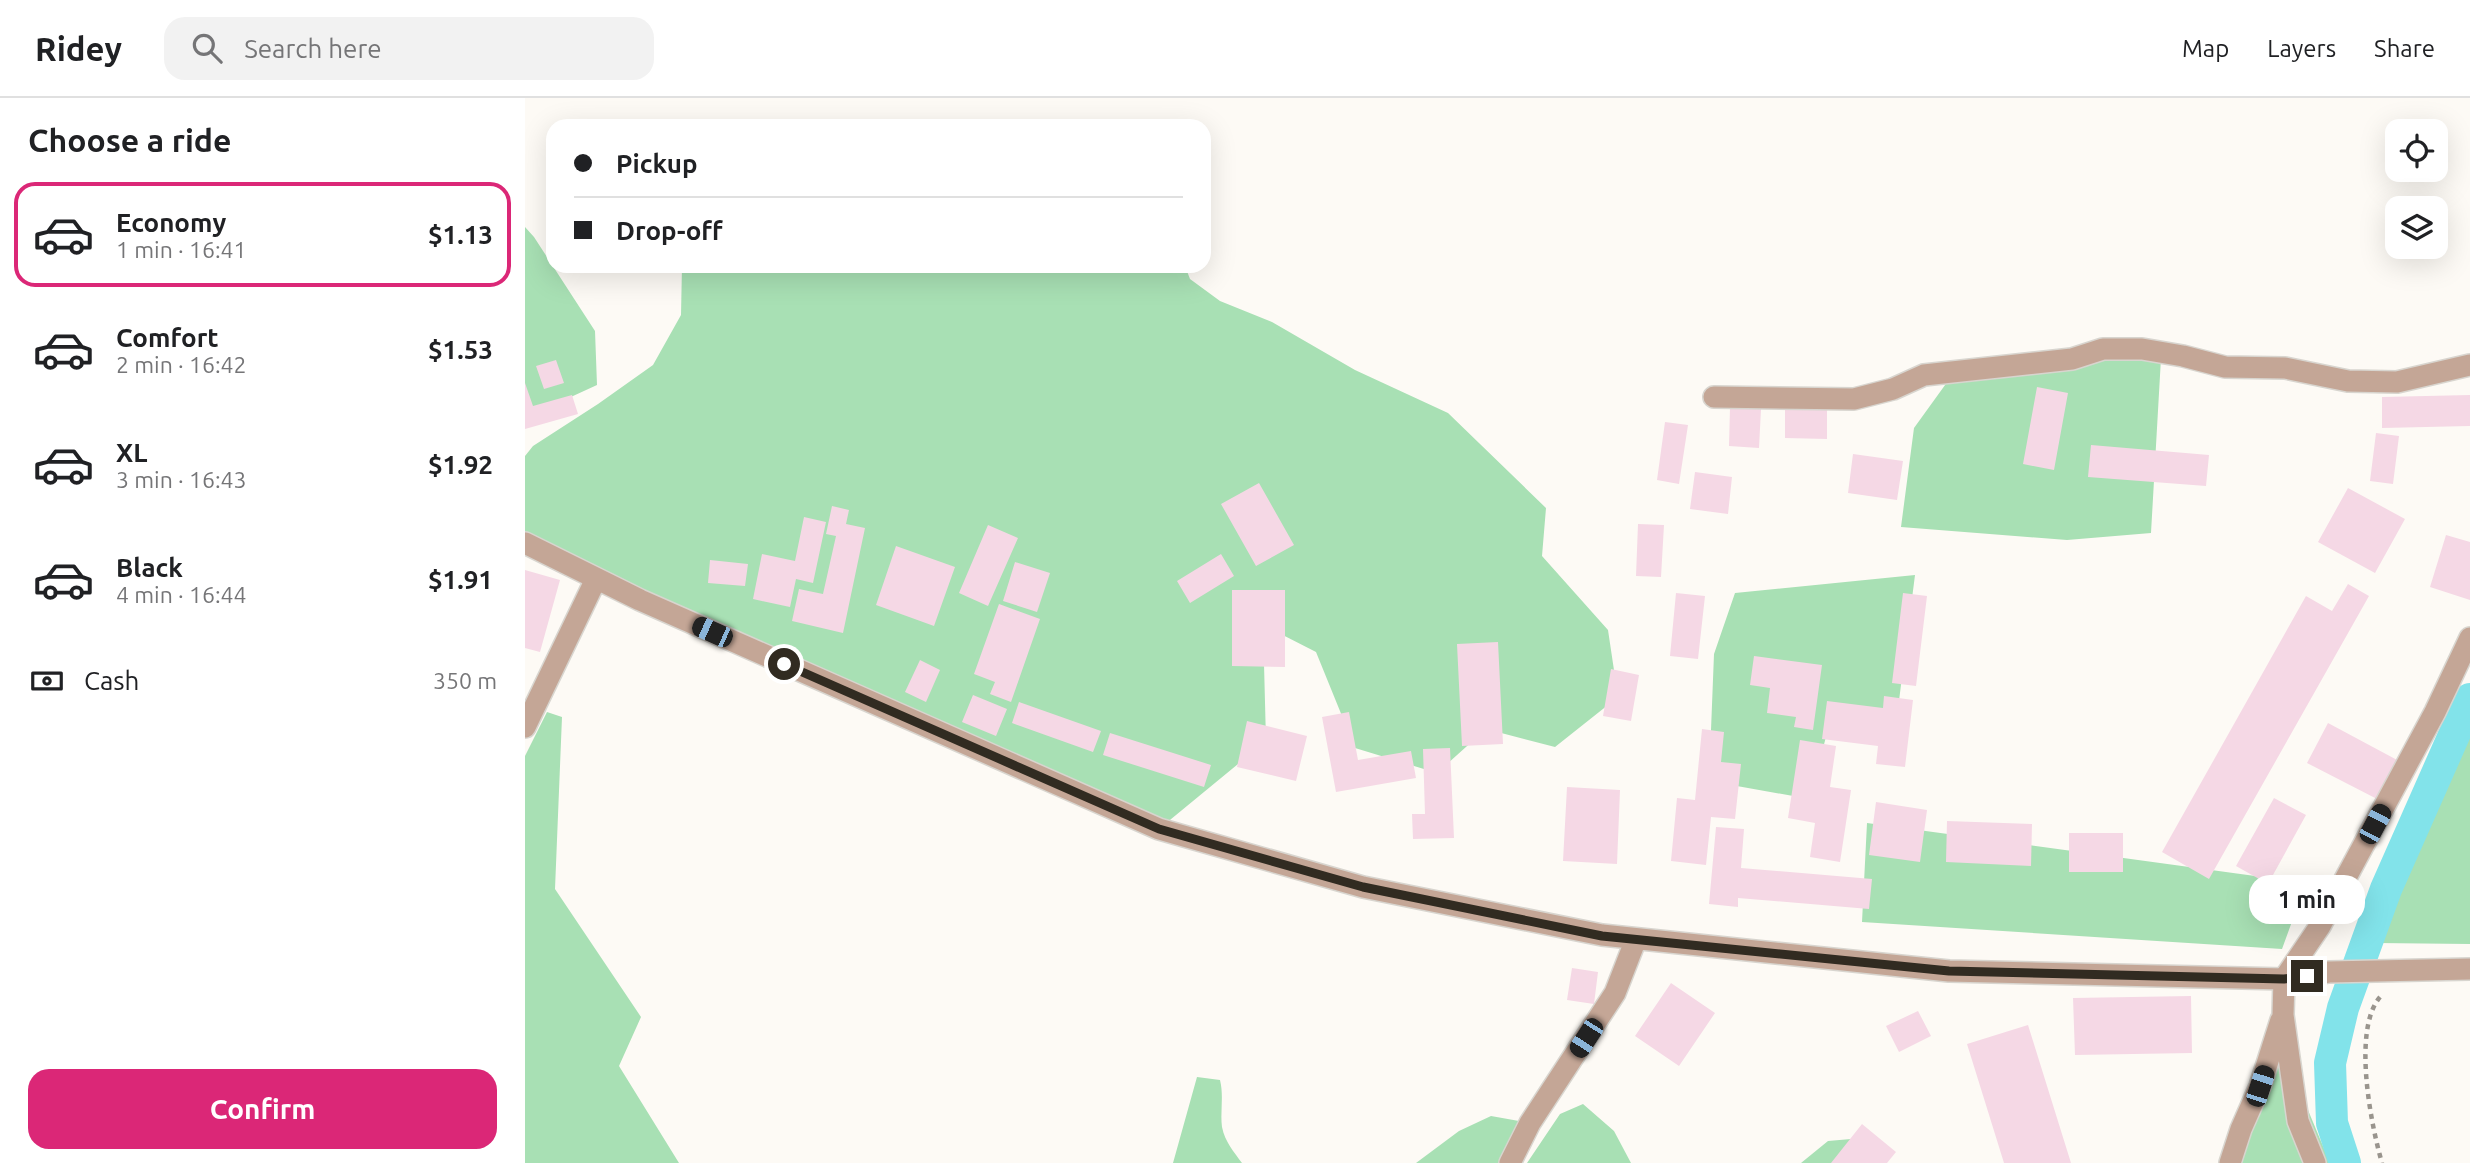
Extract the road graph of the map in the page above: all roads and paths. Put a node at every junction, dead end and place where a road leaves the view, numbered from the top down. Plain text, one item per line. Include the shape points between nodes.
1 (2470, 365) edge
2 (1714, 397) dead end
3 (525, 543) edge
4 (597, 579) junction
5 (2470, 638) edge
6 (525, 727) edge
7 (1636, 939) junction
8 (2470, 969) edge
9 (2399, 970) junction
10 (2284, 979) junction
11 (2283, 1015) junction
12 (1510, 1163) edge
13 (2230, 1163) edge
14 (2315, 1163) edge
15 (2382, 1163) edge

1 - 2 street via 2397,382 2359,382 2285,368 2225,367 2142,349 2102,349 2072,359 1924,375 1854,399
3 - 4 street
4 - 6 street
4 - 7 street via 1159,829 1363,887
5 - 10 street via 2326,914
7 - 10 street via 1949,971
7 - 12 street via 1615,993
8 - 9 street
9 - 10 street
9 - 15 path via 2372,1006 2365,1064
10 - 11 street
11 - 13 street
11 - 14 street via 2298,1121

